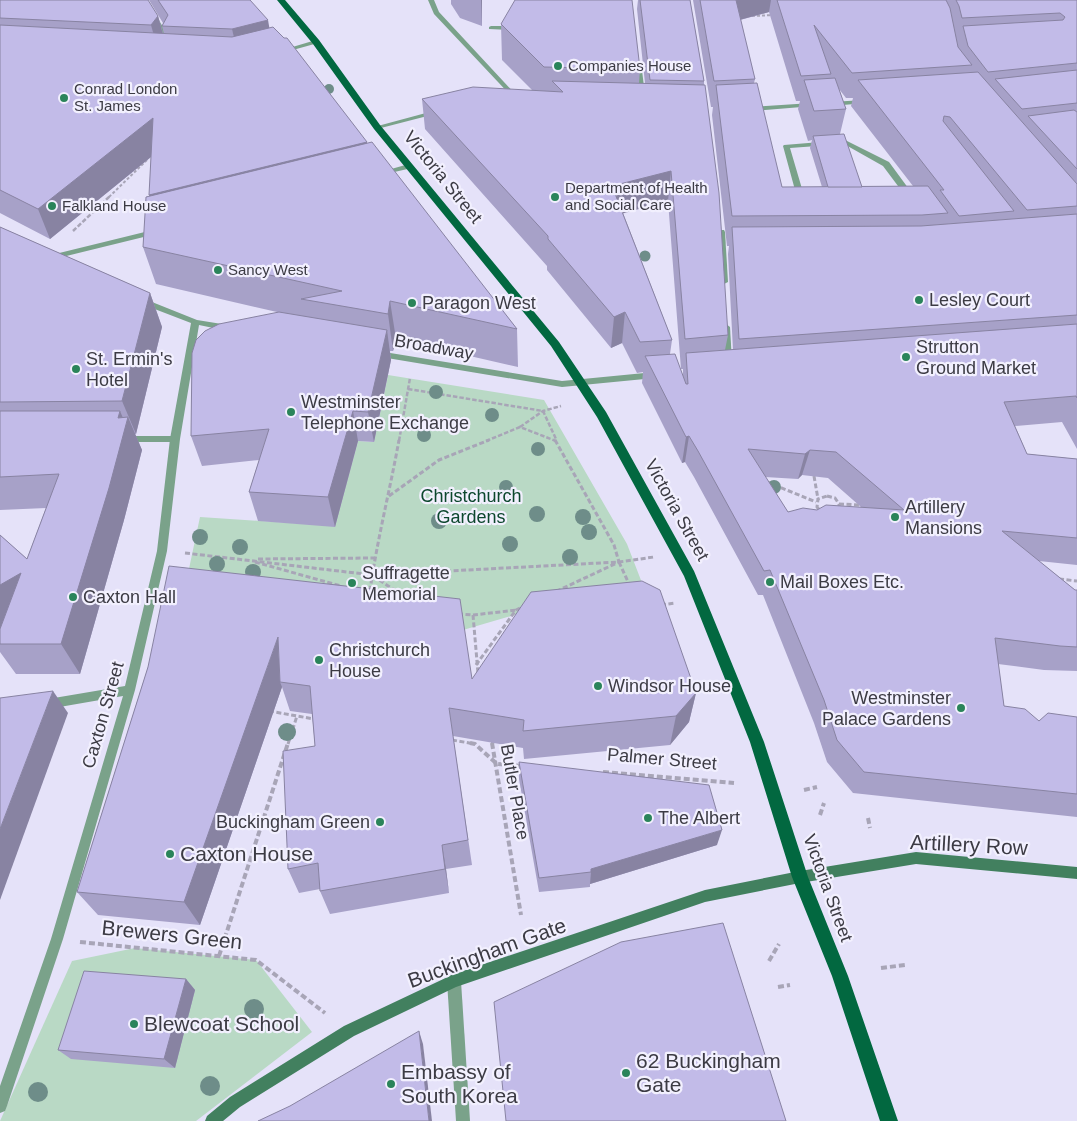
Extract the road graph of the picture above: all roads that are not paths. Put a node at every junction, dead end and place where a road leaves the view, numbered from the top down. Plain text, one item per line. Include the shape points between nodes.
1 (144, 0) edge
2 (281, 0) edge
3 (431, 0) edge
4 (491, 28) dead end
5 (520, 28) edge
6 (316, 42) junction
7 (166, 51) edge
8 (272, 54) edge
9 (638, 58) edge
10 (874, 101) edge
11 (826, 104) edge
12 (816, 105) edge
13 (518, 106) edge
14 (643, 106) edge
15 (747, 109) edge
16 (441, 111) edge
17 (377, 127) junction
18 (409, 166) junction
19 (376, 174) edge
20 (802, 203) edge
21 (917, 205) edge
22 (720, 224) edge
23 (165, 228) edge
24 (60, 267) edge
25 (724, 289) edge
26 (132, 297) edge
27 (726, 318) edge
28 (196, 322) junction
29 (234, 329) edge
30 (370, 353) edge
31 (728, 371) edge
32 (664, 375) edge
33 (581, 382) junction
34 (113, 439) edge
35 (175, 439) junction
36 (130, 690) junction
37 (38, 706) edge
38 (1077, 873) edge
39 (800, 877) junction
40 (454, 982) junction
41 (1, 1100) edge
42 (212, 1121) edge
43 (462, 1121) edge
44 (890, 1121) edge

1 - 7 street via 171,45
2 - 6 main road, Victoria Street
3 - 13 street via 436,12 518,100
4 - 5 street
6 - 8 street
6 - 17 main road, Victoria Street
9 - 14 street
10 - 11 street
12 - 15 street
16 - 17 street
17 - 18 main road, Victoria Street
18 - 19 street
18 - 33 main road, Victoria Street via 555,344
20 - 21 street via 786,146 845,142 886,164
22 - 25 street via 727,250
23 - 24 street via 42,260
26 - 28 street
27 - 31 street
28 - 29 street
28 - 35 street, Caxton Street
30 - 33 street, Broadway via 553,383
32 - 33 street, Broadway
33 - 39 main road, Victoria Street via 690,575 757,742
34 - 35 street
35 - 36 street, Caxton Street via 162,551
36 - 37 street
36 - 41 street, Caxton Street via 57,939
38 - 39 main road, Artillery Row via 916,858
39 - 40 main road, Buckingham Gate via 705,896
39 - 44 main road, Victoria Street via 840,976
40 - 42 main road, Buckingham Gate via 349,1031 235,1102
40 - 43 street

